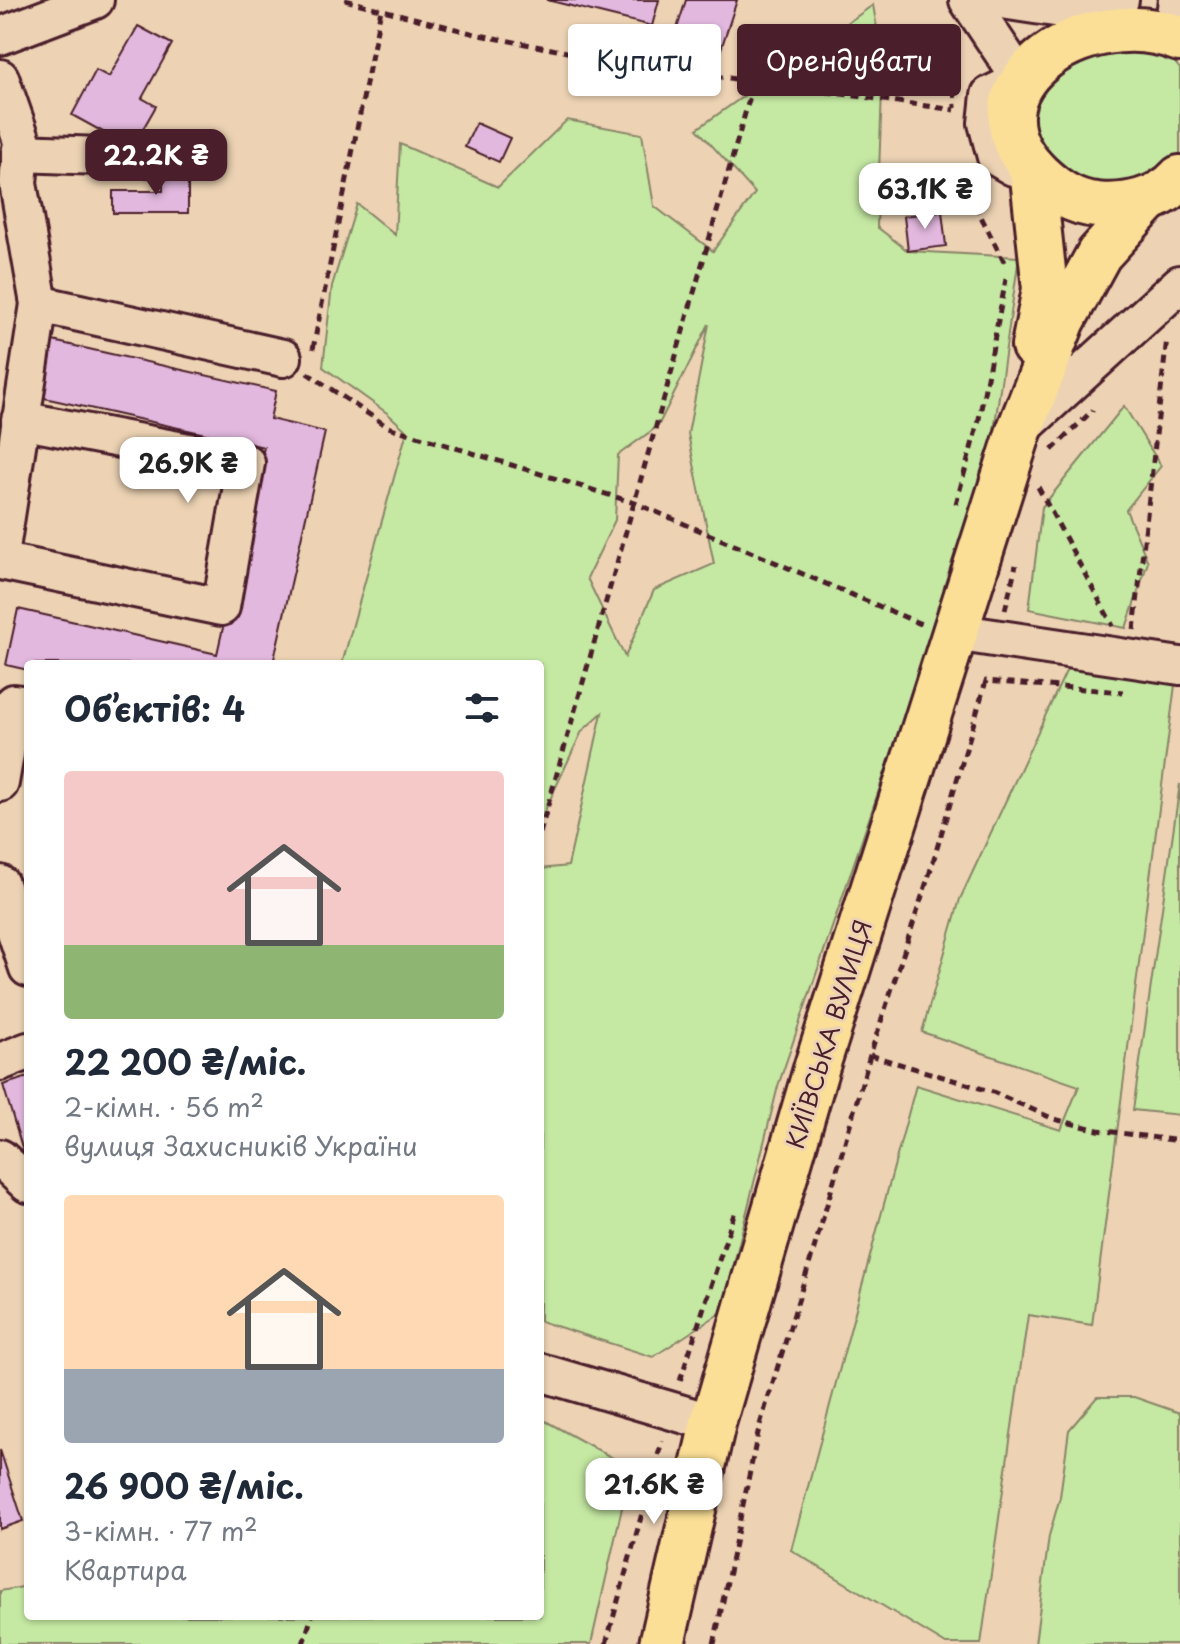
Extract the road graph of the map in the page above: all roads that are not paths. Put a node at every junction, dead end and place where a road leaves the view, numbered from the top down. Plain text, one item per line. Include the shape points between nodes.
1 (95, 0) edge
2 (1002, 0) edge
3 (1105, 8) edge
4 (960, 12) edge
5 (1178, 29) edge
6 (0, 36) edge
7 (0, 78) edge
8 (1017, 79) junction
9 (180, 159) dead end
10 (1032, 168) junction
11 (13, 175) edge
12 (1171, 185) edge
13 (1180, 284) edge
14 (39, 304) junction
15 (296, 366) road end
16 (20, 420) junction
17 (1032, 444) junction
18 (0, 558) edge
19 (940, 621) junction
20 (1180, 666) edge
21 (24, 704) edge
22 (0, 783) edge
23 (0, 884) edge
24 (24, 956) edge
25 (24, 1053) edge
26 (0, 1062) edge
27 (0, 1158) edge
28 (24, 1180) edge
29 (544, 1373) edge
30 (713, 1423) junction
31 (662, 1644) edge

1 - 6 street
2 - 3 street
3 - 5 main road
3 - 8 main road via 1058,26 1034,47
4 - 8 street
7 - 11 street via 22,141
8 - 10 main road via 1013,125
9 - 11 street
10 - 12 main road via 1055,190 1085,204 1117,207
10 - 17 main road, КИЇВСЬКА ВУЛИЦЯ via 1045,289
11 - 14 street
12 - 17 main road, КИЇВСЬКА ВУЛИЦЯ via 1099,254 1063,320
13 - 17 street
14 - 15 street
14 - 16 street
16 - 18 street
16 - 18 street via 246,463 221,607
17 - 19 main road, КИЇВСЬКА ВУЛИЦЯ
19 - 20 street via 1133,676
19 - 30 main road, КИЇВСЬКА ВУЛИЦЯ
21 - 22 street via 14,703
23 - 24 street
25 - 26 street
27 - 28 street
29 - 30 street
30 - 31 main road, КИЇВСЬКА ВУЛИЦЯ

